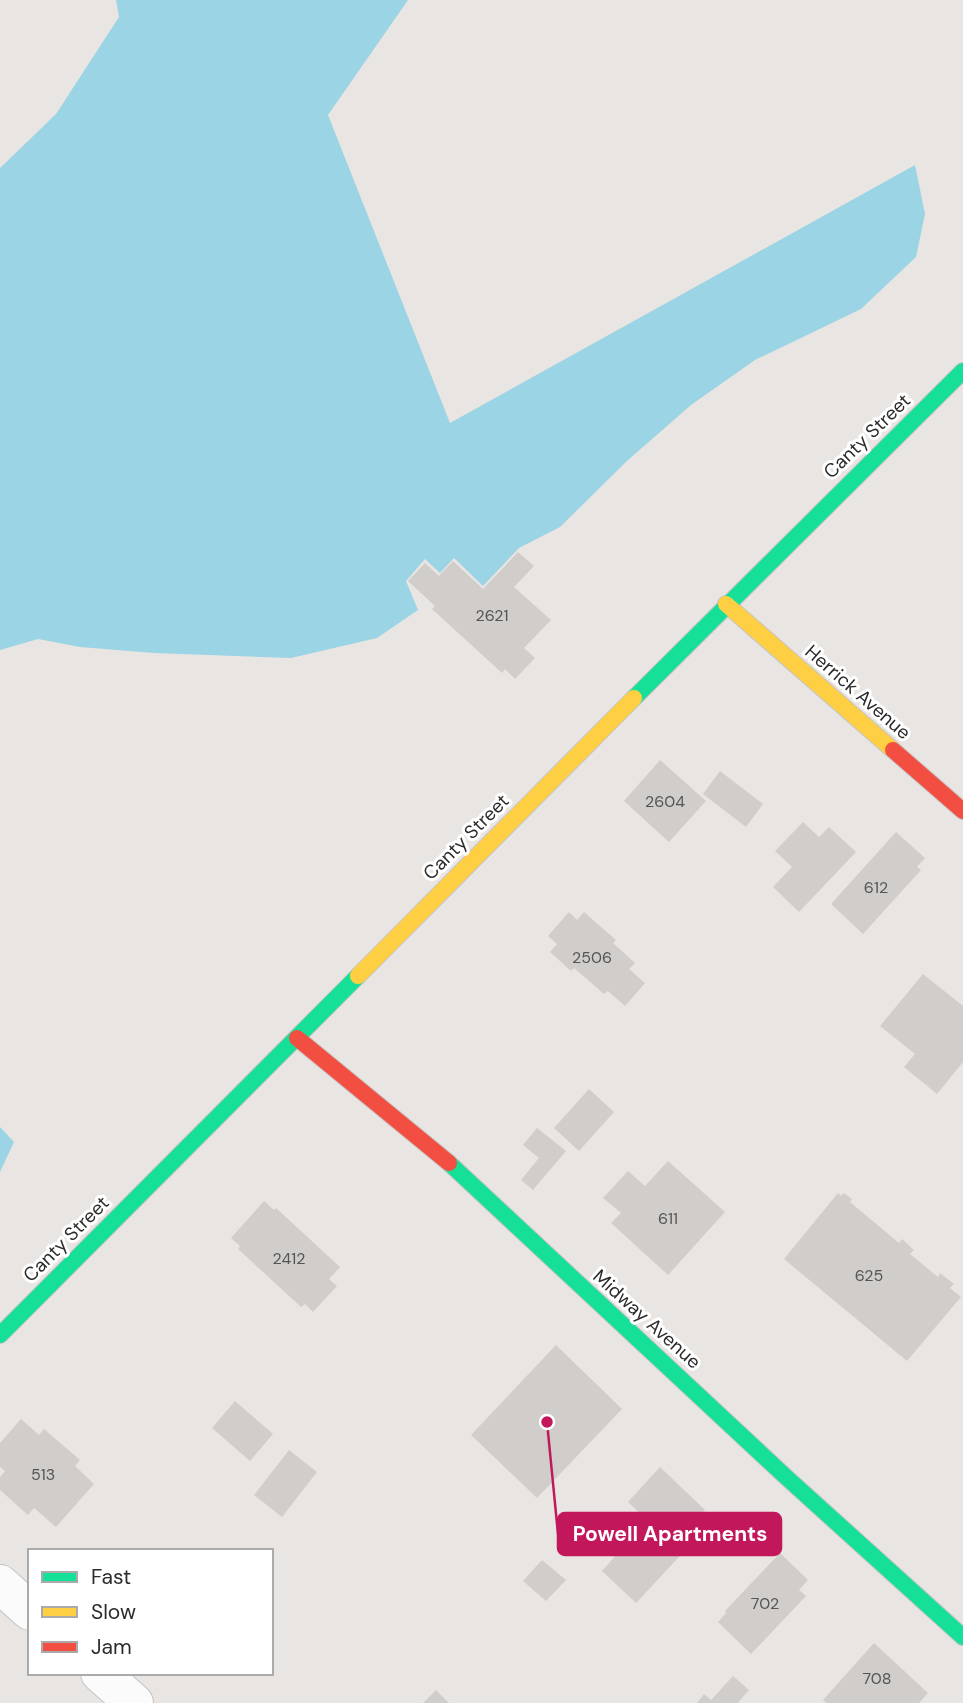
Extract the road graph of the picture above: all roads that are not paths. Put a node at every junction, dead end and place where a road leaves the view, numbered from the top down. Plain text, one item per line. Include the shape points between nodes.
1 (963, 371) edge
2 (726, 604) junction
3 (963, 811) edge
4 (297, 1038) junction
5 (0, 1335) edge
6 (0, 1584) edge
7 (28, 1609) edge
8 (963, 1637) edge
9 (102, 1675) edge
10 (134, 1703) edge

1 - 2 street, Canty Street
2 - 3 street, Herrick Avenue
2 - 4 street, Canty Street
4 - 5 street, Canty Street
4 - 8 street, Midway Avenue via 444,1158
6 - 7 street
9 - 10 street

